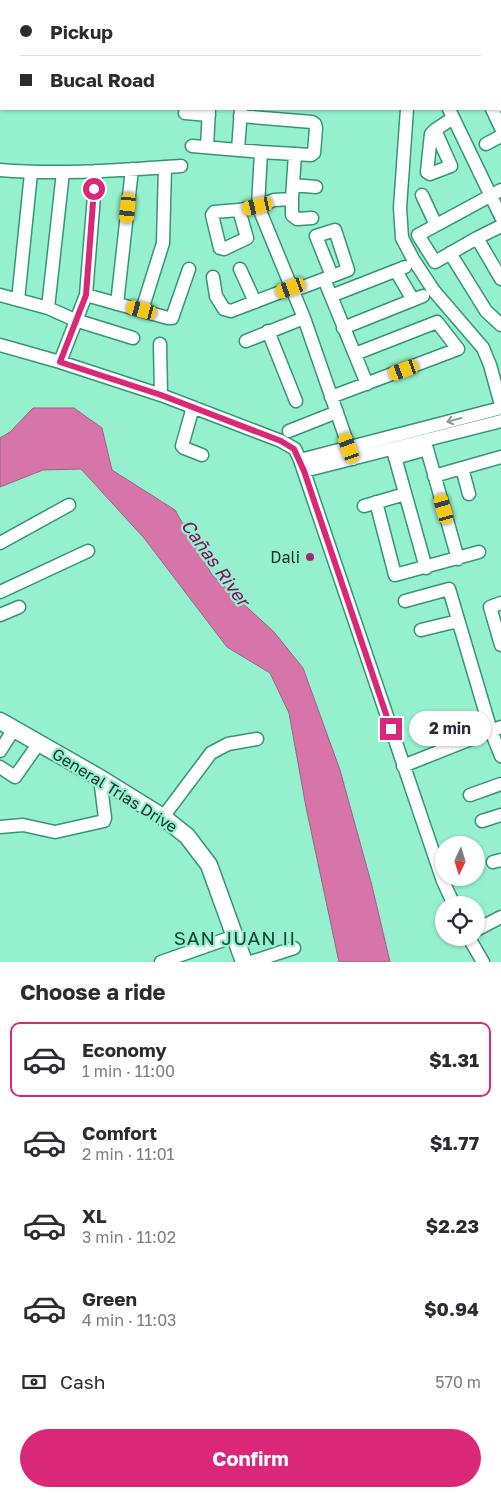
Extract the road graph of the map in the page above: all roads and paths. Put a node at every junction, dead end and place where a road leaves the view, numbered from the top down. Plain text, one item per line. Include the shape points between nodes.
1 (407, 110) edge
2 (492, 110) edge
3 (209, 112) edge
4 (185, 113) dead end
5 (241, 113) edge
6 (451, 113) edge
7 (501, 128) edge
8 (435, 130) dead end
9 (501, 136) edge
10 (486, 144) dead end
11 (192, 146) dead end
12 (207, 147) junction
13 (238, 150) junction
14 (261, 152) junction
15 (295, 154) junction
16 (181, 166) dead end
17 (165, 167) junction
18 (132, 169) junction
19 (0, 170) edge
20 (63, 172) junction
21 (96, 172) junction
22 (32, 173) junction
23 (293, 185) junction
24 (316, 187) dead end
25 (496, 192) edge
26 (422, 196) dead end
27 (292, 199) junction
28 (258, 206) junction
29 (239, 210) dead end
30 (501, 217) edge
31 (312, 218) dead end
32 (436, 225) junction
33 (501, 226) edge
34 (476, 238) junction
35 (450, 253) junction
36 (189, 269) dead end
37 (240, 269) dead end
38 (213, 276) dead end
39 (501, 278) edge
40 (291, 290) junction
41 (0, 295) edge
42 (86, 295) junction
43 (331, 296) junction
44 (18, 300) junction
45 (255, 302) junction
46 (117, 304) junction
47 (48, 308) junction
48 (142, 310) junction
49 (304, 318) junction
50 (75, 320) junction
51 (501, 326) edge
52 (344, 328) junction
53 (268, 331) junction
54 (133, 338) dead end
55 (246, 341) dead end
56 (160, 344) dead end
57 (0, 345) edge
58 (355, 354) junction
59 (60, 362) junction
60 (367, 384) junction
61 (161, 395) junction
62 (331, 397) junction
63 (296, 401) dead end
64 (501, 406) edge
65 (193, 407) junction
66 (336, 412) junction
67 (501, 421) edge
68 (289, 431) dead end
69 (392, 448) junction
70 (351, 453) junction
71 (202, 455) dead end
72 (501, 457) edge
73 (302, 466) junction
74 (462, 468) junction
75 (434, 476) junction
76 (405, 494) junction
77 (469, 494) dead end
78 (69, 505) dead end
79 (0, 543) edge
80 (88, 551) dead end
81 (480, 552) dead end
82 (458, 559) junction
83 (426, 568) junction
84 (0, 592) edge
85 (405, 602) dead end
86 (501, 603) edge
87 (19, 607) dead end
88 (0, 615) edge
89 (458, 621) junction
90 (421, 630) dead end
91 (501, 645) edge
92 (7, 725) edge
93 (496, 729) edge
94 (257, 739) dead end
95 (39, 743) junction
96 (0, 751) edge
97 (501, 756) edge
98 (403, 766) junction
99 (0, 767) edge
100 (100, 778) junction
101 (501, 784) edge
102 (470, 794) dead end
103 (501, 815) edge
104 (163, 817) junction
105 (482, 822) dead end
106 (0, 827) edge
107 (450, 896) edge
108 (501, 917) edge
109 (485, 925) edge
110 (235, 936) junction
111 (474, 946) edge
112 (294, 948) dead end
113 (161, 962) edge
114 (244, 962) edge
115 (251, 962) edge
116 (484, 962) edge

1 - 64 street via 400,208 402,238 434,291 483,348
2 - 7 street
3 - 4 street
3 - 12 street
5 - 13 street
5 - 15 street via 315,124 314,154
6 - 8 street
6 - 25 street
9 - 10 street
11 - 12 street
12 - 13 street
13 - 14 street
14 - 15 street
14 - 28 street
15 - 23 street
16 - 17 street
17 - 18 street
17 - 48 street via 163,243
18 - 21 street
18 - 46 street
19 - 22 street
20 - 21 street
20 - 22 street
20 - 47 street
21 - 42 street
22 - 44 street
23 - 24 street
23 - 27 street
25 - 30 street
25 - 32 street
26 - 32 street
27 - 28 street via 276,199
27 - 31 street via 292,216
28 - 29 street
28 - 40 street
32 - 35 street via 418,235 435,262
33 - 34 street
34 - 35 street
34 - 39 street
35 - 51 street via 486,311
36 - 48 street via 172,318
37 - 45 street
38 - 45 street via 216,296 224,309 231,311
40 - 43 street via 328,278
40 - 45 street
40 - 49 street
41 - 44 street
42 - 46 street
42 - 50 street
43 - 52 street
43 - 52 street via 401,269 418,298
44 - 47 street
46 - 48 street
47 - 50 street
49 - 53 street
49 - 62 street
50 - 54 street
50 - 59 street
52 - 58 street
53 - 55 street
53 - 63 street
56 - 61 street
57 - 59 street
58 - 60 street
58 - 60 street via 437,322 458,349
59 - 61 street
60 - 62 street
61 - 65 street
62 - 66 street
64 -> 69 street
65 - 71 street via 182,446
65 - 73 street via 281,441 294,449
66 - 68 street
66 - 70 street
67 - 69 street
69 - 70 street
69 - 75 street via 427,449
69 - 76 street
70 - 73 street
72 - 74 street
73 - 98 street
74 - 75 street
74 - 77 street
75 - 82 street
76 - 83 street
76 - 83 street via 370,504 395,575
78 - 79 street
80 - 84 street
81 - 82 street
82 - 83 street
85 - 89 street via 448,589
86 - 91 street via 490,607
87 - 88 street
89 - 90 street
89 - 93 street
92 - 95 main road, General Trias Drive
92 - 96 street
93 - 97 street
93 - 98 street
94 - 104 street via 228,744 211,753
95 - 99 street via 15,777
95 - 100 main road, General Trias Drive
98 - 107 street
100 - 104 main road, General Trias Drive
100 - 106 street via 104,821 54,832 23,825
101 - 102 street
103 - 105 street
104 - 110 main road, General Trias Drive via 187,836 209,865
108 - 109 street
110 - 113 street
110 - 114 main road, General Trias Drive
111 - 116 street
112 - 115 street

